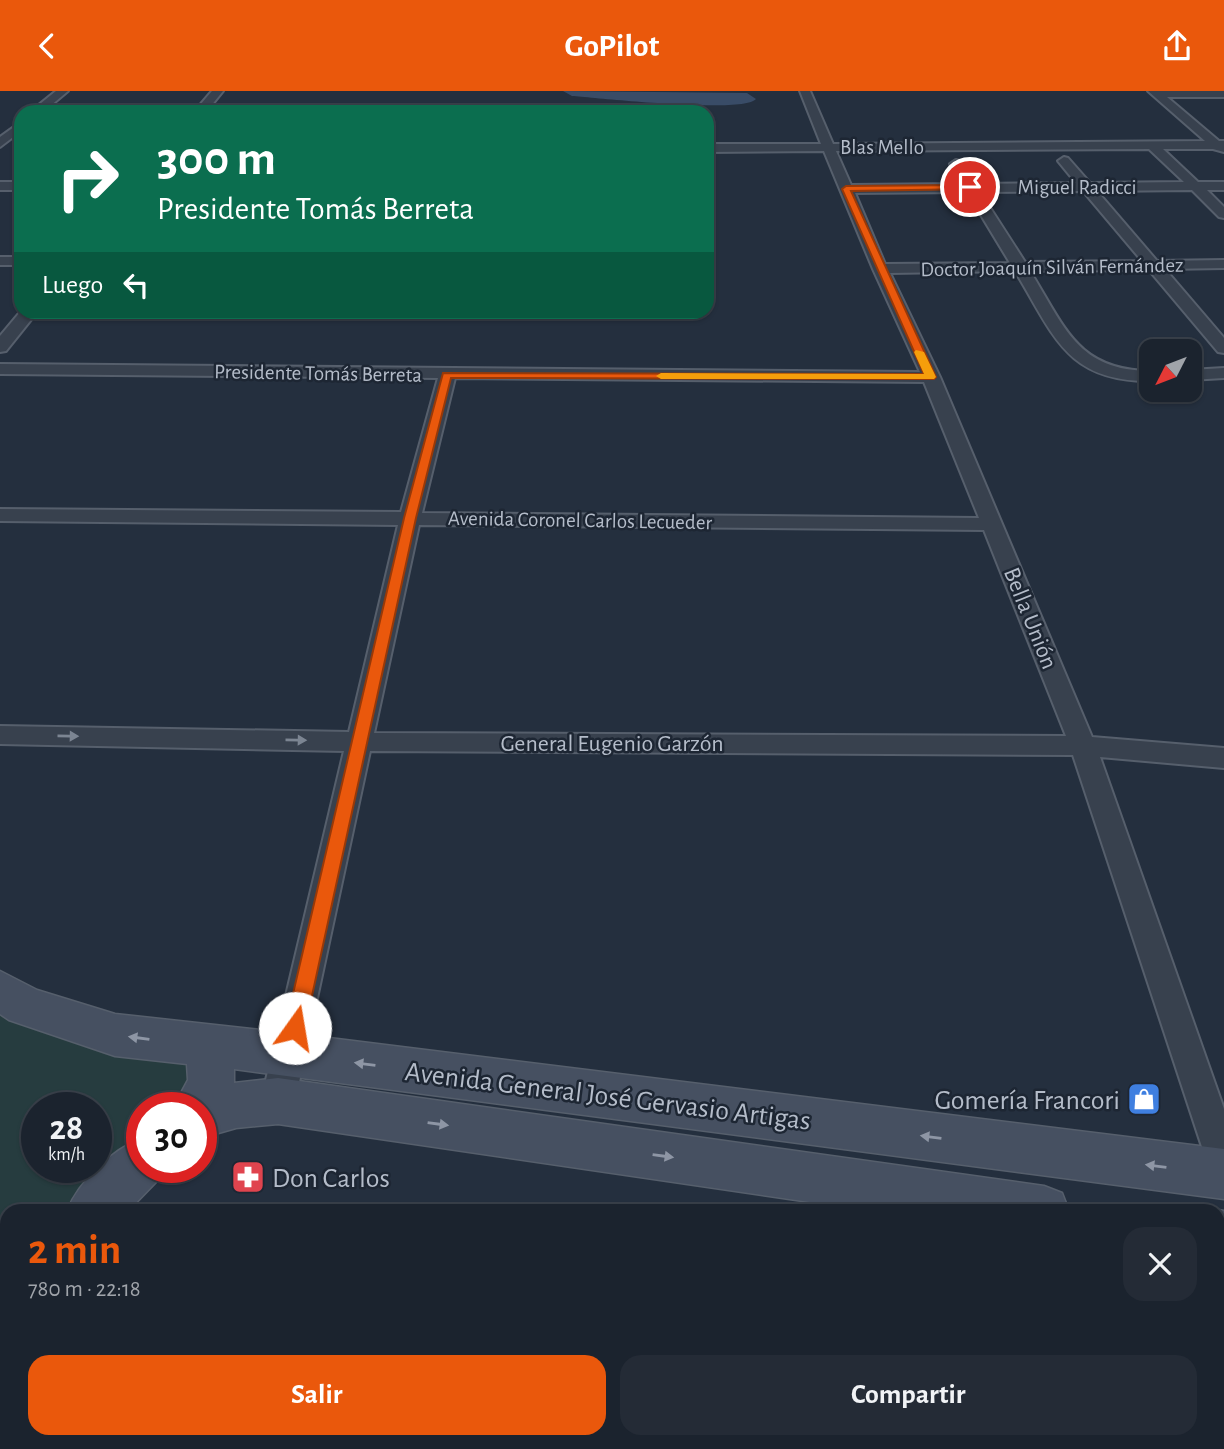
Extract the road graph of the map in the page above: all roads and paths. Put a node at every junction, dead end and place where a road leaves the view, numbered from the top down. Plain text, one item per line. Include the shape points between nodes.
1 (63, 91) edge
2 (218, 91) edge
3 (805, 91) edge
4 (1154, 92) edge
5 (1224, 94) edge
6 (45, 105) edge
7 (206, 105) edge
8 (7, 119) dead end
9 (14, 119) edge
10 (1152, 145) junction
11 (828, 147) junction
12 (1221, 147) edge
13 (714, 148) edge
14 (1064, 161) dead end
15 (956, 164) dead end
16 (1085, 186) junction
17 (1196, 186) junction
18 (1224, 186) edge
19 (970, 187) junction
20 (846, 189) junction
21 (1224, 214) edge
22 (1224, 264) edge
23 (1154, 265) junction
24 (1020, 267) junction
25 (880, 269) junction
26 (23, 319) edge
27 (0, 347) edge
28 (1224, 348) edge
29 (0, 369) edge
30 (1224, 373) edge
31 (1202, 374) edge
32 (447, 375) junction
33 (1139, 375) edge
34 (931, 377) junction
35 (0, 515) edge
36 (410, 518) junction
37 (992, 524) junction
38 (0, 735) edge
39 (360, 742) junction
40 (1083, 746) junction
41 (1224, 758) edge
42 (0, 991) edge
43 (202, 1047) junction
44 (289, 1054) junction
45 (207, 1092) edge
46 (278, 1101) junction
47 (217, 1110) edge
48 (1224, 1159) edge
49 (1224, 1174) edge
50 (126, 1178) edge
51 (99, 1204) edge
52 (995, 1204) edge

1 - 6 street
2 - 7 street
3 - 11 street, Bella Unión
4 - 5 street
4 - 12 street
8 - 9 street
10 - 11 street, Blas Mello
10 - 12 street, Blas Mello
10 - 17 street
11 - 13 street, Blas Mello
11 - 20 street, Bella Unión
14 - 16 street
15 - 19 street
16 - 17 street, Miguel Radicci
16 - 19 street, Miguel Radicci
16 - 23 street
17 - 18 street, Miguel Radicci
17 - 21 street
19 - 20 street, Miguel Radicci
19 - 24 street
20 - 25 street, Bella Unión
22 - 23 street, Doctor Joaquín Silván Fernández
23 - 24 street, Doctor Joaquín Silván Fernández
23 - 28 street
24 - 25 street, Doctor Joaquín Silván Fernández
24 - 33 street via 1071,349 1089,366
25 - 34 street, Bella Unión
26 - 27 street
29 - 32 street, Presidente Tomás Berreta
30 - 31 street
32 - 34 street, Presidente Tomás Berreta
32 - 36 street
34 - 37 street, Bella Unión
35 - 36 street, Avenida Coronel Carlos Lecueder
36 - 37 street, Avenida Coronel Carlos Lecueder
36 - 39 street
37 - 40 street, Bella Unión
38 -> 39 street, General Eugenio Garzón
39 - 40 street, General Eugenio Garzón
39 - 44 street
40 - 41 street, General Eugenio Garzón
40 - 48 street, Bella Unión
43 -> 42 main road, Avenida General José Gervasio Artigas via 115,1035 25,1006
43 - 44 main road, Avenida General José Gervasio Artigas
43 - 45 main road via 213,1075
44 - 46 street
49 -> 44 main road, Avenida General José Gervasio Artigas
46 - 47 main road, Avenida General José Gervasio Artigas
46 -> 52 main road, Avenida General José Gervasio Artigas
50 - 51 main road

